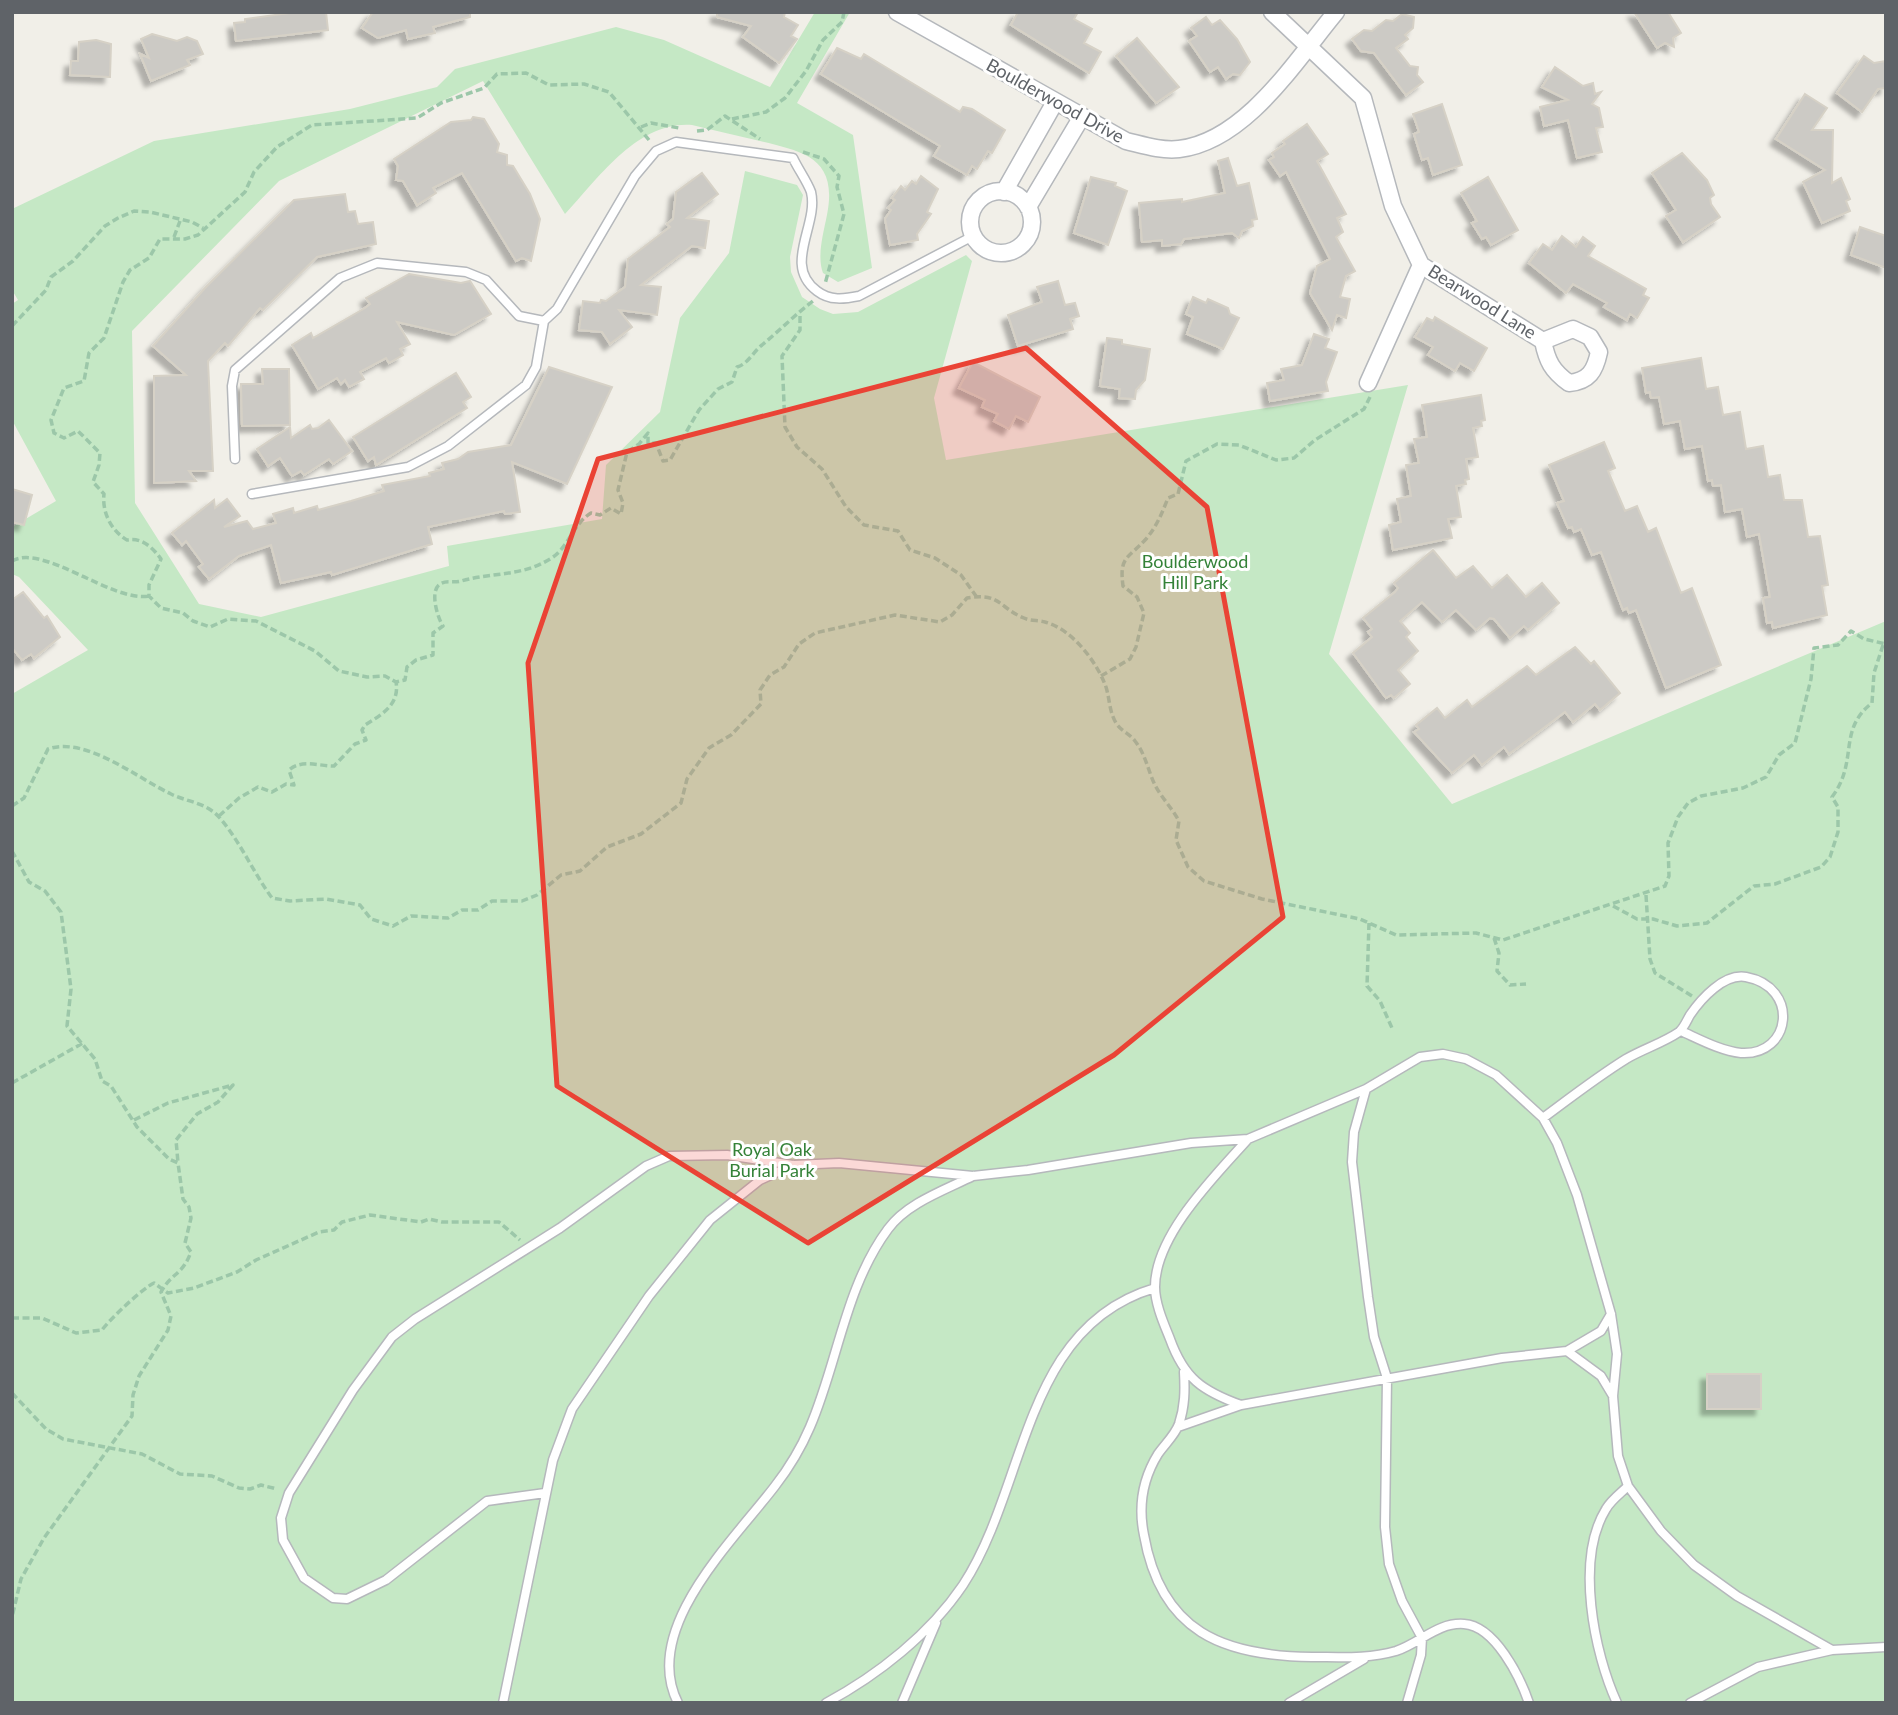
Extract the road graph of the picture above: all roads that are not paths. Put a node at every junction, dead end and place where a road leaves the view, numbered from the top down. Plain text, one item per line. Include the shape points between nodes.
1 (897, 12) edge
2 (1272, 12) edge
3 (1336, 12) edge
4 (1306, 48) junction
5 (1055, 102) junction
6 (1081, 118) junction
7 (1004, 192) junction
8 (1028, 207) junction
9 (973, 236) junction
10 (1421, 265) junction
11 (544, 321) junction
12 (1543, 341) dead end
13 (1368, 383) road end
14 (235, 458) dead end
15 (252, 494) dead end
16 (1681, 1031) junction
17 (1366, 1089) junction
18 (1543, 1118) junction
19 (1248, 1139) junction
20 (793, 1165) junction
21 (973, 1175) junction
22 (1155, 1288) junction
23 (1611, 1314) junction
24 (1567, 1351) junction
25 (1184, 1372) junction
26 (1387, 1378) junction
27 (1613, 1396) junction
28 (1241, 1405) junction
29 (1178, 1427) junction
30 (1628, 1486) junction
31 (545, 1493) junction
32 (937, 1621) junction
33 (1422, 1638) junction
34 (1886, 1647) edge
35 (1832, 1650) junction
36 (1367, 1658) junction
37 (503, 1703) edge
38 (678, 1703) edge
39 (826, 1703) edge
40 (902, 1703) edge
41 (1289, 1703) edge
42 (1407, 1703) edge
43 (1529, 1703) edge
44 (1617, 1703) edge
45 (1690, 1703) edge

1 - 5 street, Boulderwood Drive
2 - 4 street, Bearwood Lane
3 - 4 street, Boulderwood Drive
4 - 6 street, Boulderwood Drive via 1234,127 1181,149 1126,141
4 - 10 street, Bearwood Lane via 1363,98 1393,206
5 - 6 street, Boulderwood Drive
5 - 7 street
6 - 8 street
7 - 8 street
7 - 9 street via 993,192 976,205 971,215
8 - 9 street via 1032,218 1028,239 1010,252 989,251
9 - 11 lane via 859,296 839,299 822,295 801,272 811,194 793,158 676,142 656,151 635,176 557,309
10 - 12 street, Bearwood Lane
10 - 13 street
11 - 14 lane via 519,316 486,280 466,272 377,263 355,270 235,370
11 - 15 lane via 536,367 526,385 448,446 408,467
16 - 16 lane via 1740,1053 1755,1052 1770,1044 1782,1028 1784,1009 1777,993 1761,980 1740,976 1721,983 1700,1002
16 - 18 lane via 1627,1059
17 - 18 lane via 1420,1057 1443,1054 1466,1059 1496,1075
17 - 19 lane
17 - 26 lane via 1354,1132 1352,1162 1370,1310
18 - 23 lane via 1577,1195
19 - 21 lane
19 - 22 lane via 1172,1234
20 - 21 lane via 839,1163
20 - 31 lane via 760,1180 710,1220 649,1296 572,1409
20 - 31 lane via 727,1155 669,1156 646,1166 415,1319 392,1337 353,1390 289,1493 281,1518 283,1540 304,1578 333,1598 347,1599 386,1580 487,1501
21 - 38 lane via 910,1209 874,1249 840,1335 826,1389 793,1460 688,1602 673,1637 669,1665
22 - 25 lane
22 - 32 lane via 1105,1309 1082,1329 1063,1356 1041,1395 991,1534
23 - 24 lane via 1601,1331
23 - 27 lane via 1617,1354
24 - 26 lane
24 - 27 lane via 1601,1376
25 - 28 lane via 1204,1388
25 - 29 lane via 1185,1401
26 - 28 lane
26 - 33 lane via 1385,1527 1389,1564
27 - 30 lane via 1618,1456
28 - 29 lane
29 - 36 lane via 1146,1478 1140,1507 1150,1565 1185,1622 1210,1640 1241,1652
30 - 35 lane via 1661,1531 1694,1565 1737,1596
30 - 44 lane via 1606,1508 1595,1534 1590,1580 1594,1631
31 - 37 lane
32 - 39 lane via 865,1679
32 - 40 lane
33 - 36 lane
33 - 42 lane
33 - 43 lane via 1445,1625 1466,1624 1488,1634
34 - 35 lane
35 - 45 lane via 1758,1667
36 - 41 lane

